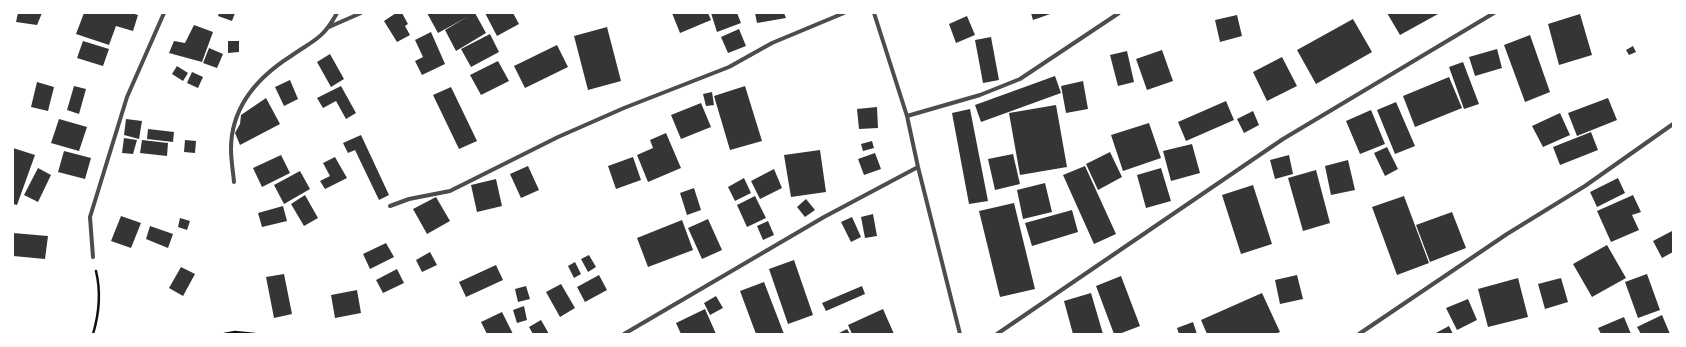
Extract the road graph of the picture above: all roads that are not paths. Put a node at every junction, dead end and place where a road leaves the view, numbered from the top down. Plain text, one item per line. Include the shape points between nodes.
1 (164, 13) edge
2 (337, 13) edge
3 (361, 13) edge
4 (844, 13) edge
5 (874, 13) edge
6 (1119, 13) edge
7 (1494, 13) edge
8 (329, 27) junction
9 (907, 116) junction
10 (1673, 124) edge
11 (918, 167) junction
12 (234, 182) dead end
13 (390, 206) dead end
14 (93, 257) road end
15 (624, 334) edge
16 (960, 334) edge
17 (997, 334) edge
18 (1359, 334) edge

1 - 14 street via 127,97 90,218
2 - 8 street
3 - 8 street
4 - 13 street via 772,43 729,67 558,137 450,191 408,198
5 - 9 street
6 - 9 street via 1020,79 980,95
7 - 17 street via 1283,139
8 - 12 street via 315,41 272,68 254,85 246,97 234,121 231,148
9 - 11 street
10 - 18 street via 1585,186 1507,234
11 - 15 street via 824,217
11 - 16 street

